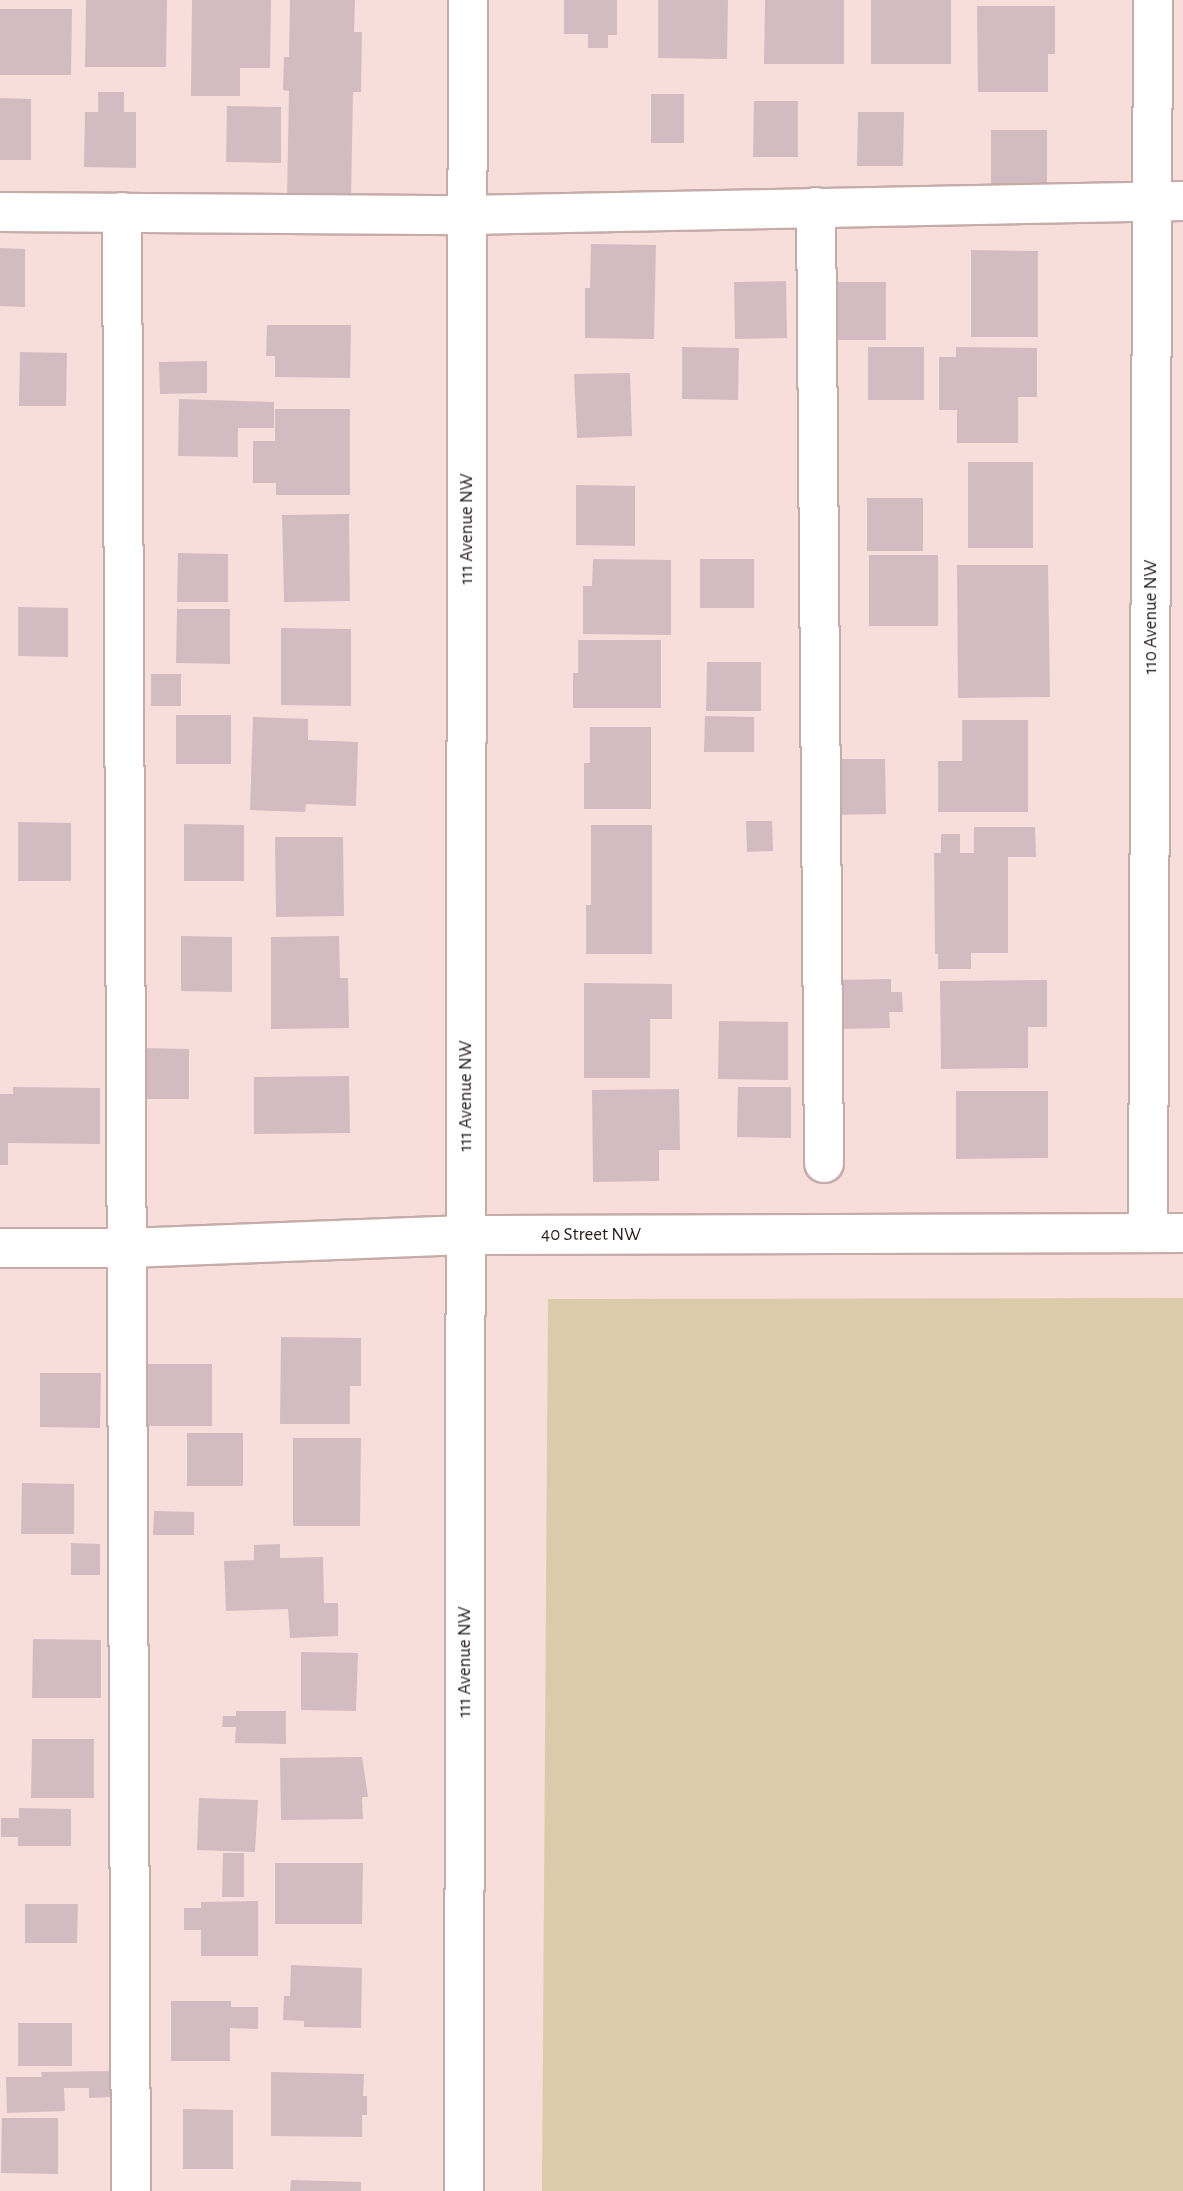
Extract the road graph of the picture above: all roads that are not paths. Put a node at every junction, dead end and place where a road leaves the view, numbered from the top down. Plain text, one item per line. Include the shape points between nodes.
1 (468, 0) edge
2 (1153, 0) edge
3 (1168, 200) edge
4 (816, 207) junction
5 (0, 212) edge
6 (122, 212) junction
7 (468, 215) junction
8 (824, 1163) dead end
9 (1166, 1233) edge
10 (466, 1235) junction
11 (0, 1248) edge
12 (128, 1248) junction
13 (131, 2191) edge
14 (464, 2191) edge

1 - 7 street, 111 Avenue NW
2 - 3 street, 110 Avenue NW
3 - 4 street
3 - 9 street, 110 Avenue NW
4 - 7 street
4 - 8 street
5 - 6 street
6 - 7 street
6 - 12 street
7 - 10 street, 111 Avenue NW
9 - 10 street, 40 Street NW
10 - 12 street, 40 Street NW
10 - 14 street, 111 Avenue NW
11 - 12 street, 40 Street NW
12 - 13 street

